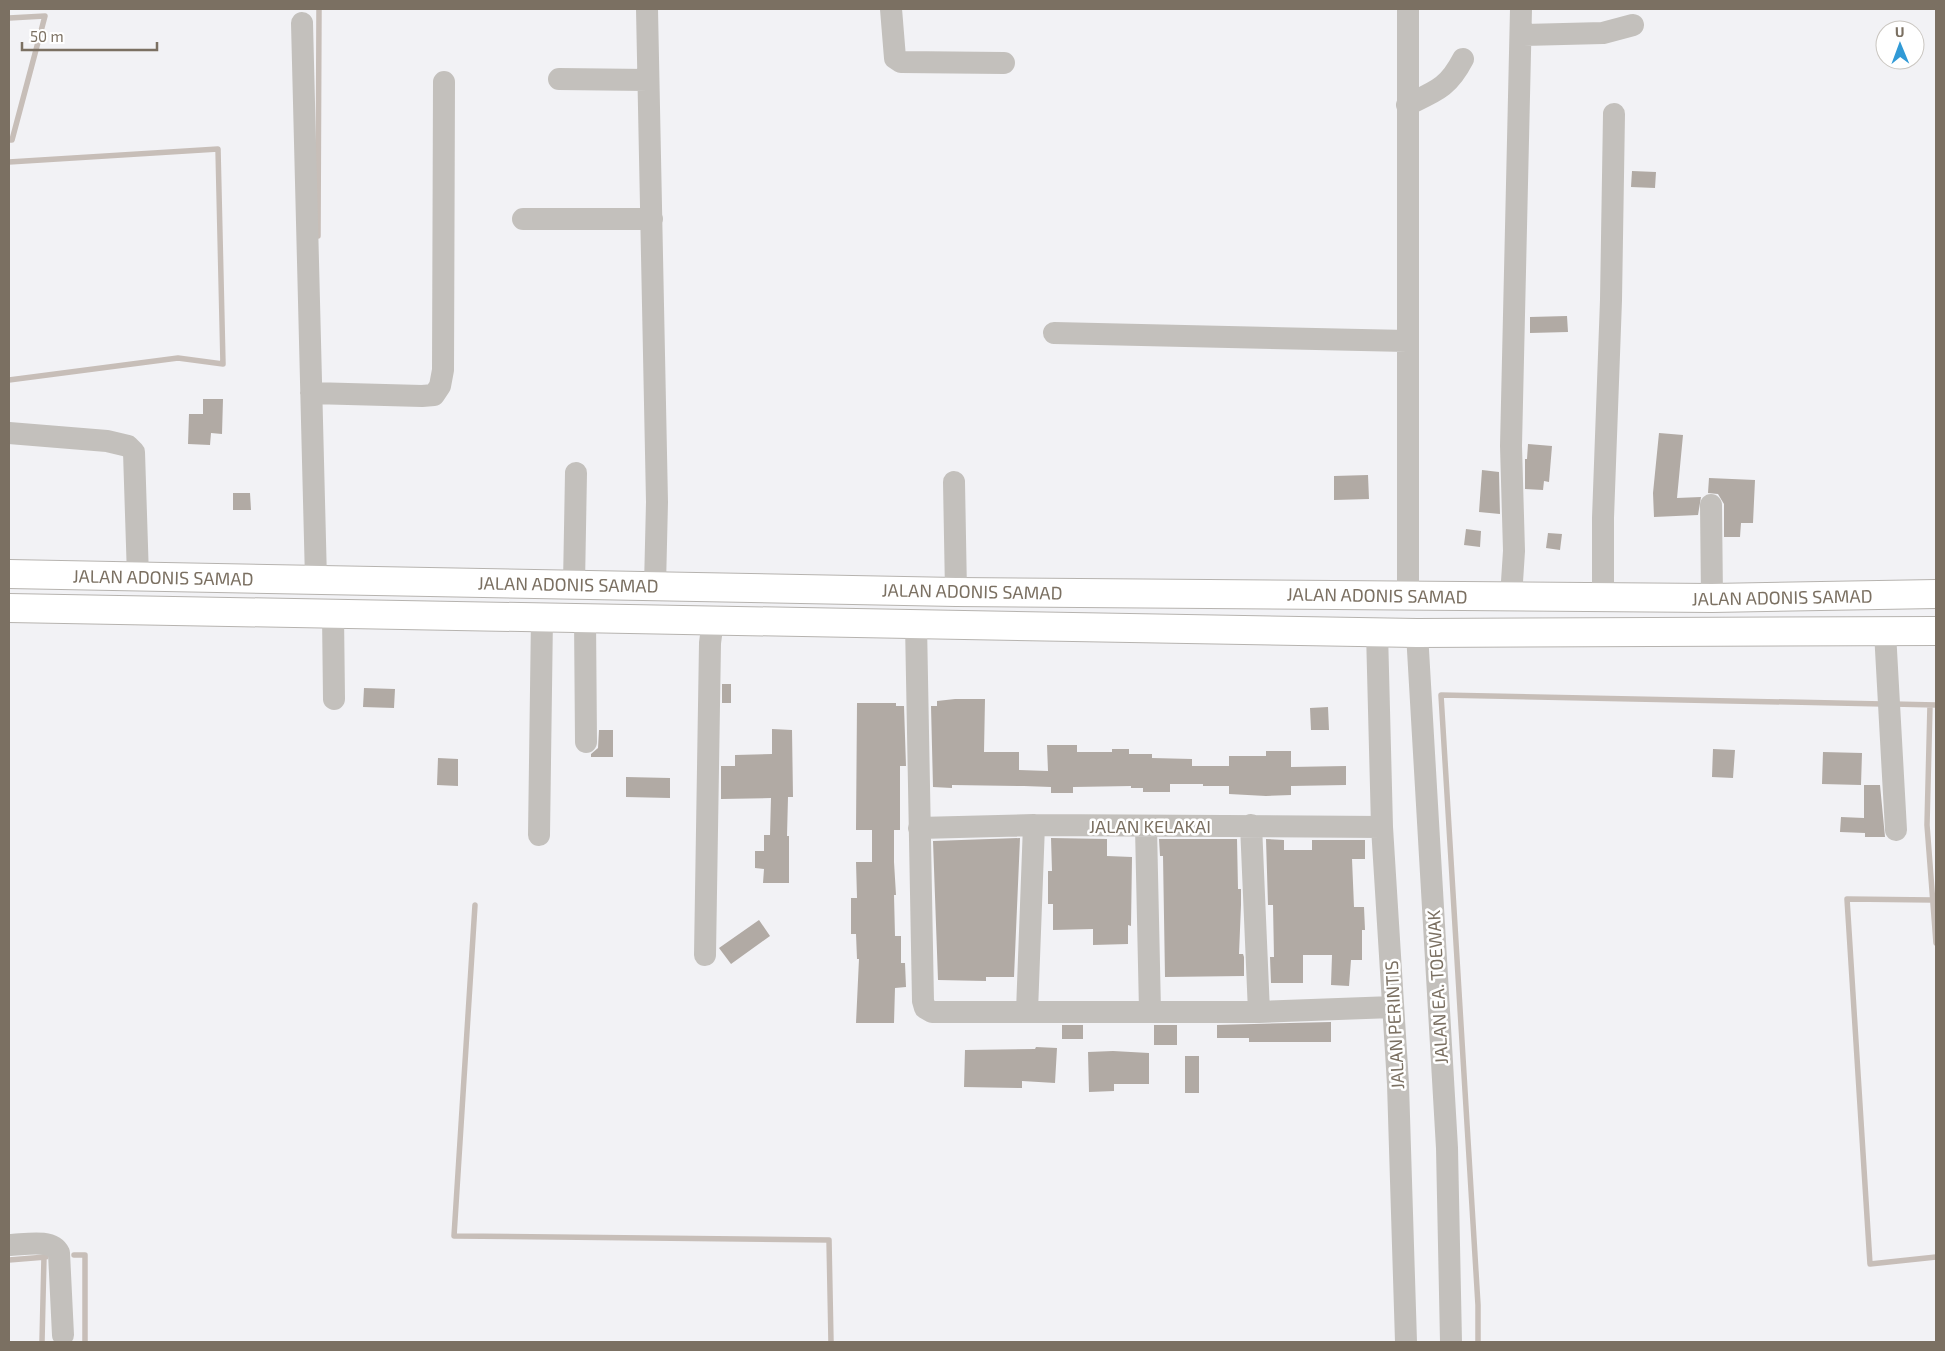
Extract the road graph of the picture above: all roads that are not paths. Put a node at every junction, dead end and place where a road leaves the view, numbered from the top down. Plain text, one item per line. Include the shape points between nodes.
1 (647, 9) edge
2 (891, 9) edge
3 (1408, 9) edge
4 (1521, 9) edge
5 (302, 23) dead end
6 (1633, 25) dead end
7 (1521, 35) junction
8 (1463, 59) dead end
9 (1004, 63) dead end
10 (559, 79) dead end
11 (648, 80) junction
12 (444, 82) dead end
13 (1407, 105) junction
14 (1614, 114) dead end
15 (523, 219) dead end
16 (652, 219) junction
17 (1054, 334) dead end
18 (1407, 341) junction
19 (312, 392) junction
20 (9, 433) edge
21 (576, 473) dead end
22 (954, 482) dead end
23 (1711, 505) dead end
24 (9, 574) edge
25 (138, 577) junction
26 (316, 580) junction
27 (574, 584) junction
28 (655, 586) junction
29 (956, 592) junction
30 (1936, 594) edge
31 (1408, 596) junction
32 (1511, 597) junction
33 (1603, 598) junction
34 (1659, 598) junction
35 (1712, 598) junction
36 (9, 608) edge
37 (333, 615) junction
38 (542, 617) junction
39 (584, 618) junction
40 (1936, 631) edge
41 (712, 632) junction
42 (1377, 632) junction
43 (1885, 632) junction
44 (1417, 633) junction
45 (1659, 633) junction
46 (916, 635) junction
47 (334, 695) dead end
48 (586, 742) dead end
49 (1034, 825) junction
50 (1251, 825) junction
51 (1382, 827) junction
52 (919, 828) junction
53 (1146, 828) junction
54 (1896, 830) dead end
55 (539, 835) dead end
56 (705, 955) dead end
57 (1393, 1007) junction
58 (1027, 1011) junction
59 (1150, 1011) junction
60 (1259, 1012) junction
61 (9, 1245) edge
62 (63, 1335) dead end
63 (1406, 1342) edge
64 (1451, 1342) edge

1 - 11 street
2 - 9 street via 895,58 901,62
3 - 13 street
4 - 7 street
5 - 19 street
6 - 7 street via 1603,33
7 - 32 street via 1511,446 1514,551
8 - 13 street via 1454,78
10 - 11 street
11 - 16 street
12 - 19 street via 443,370 440,386 434,395 422,396
13 - 18 street
14 - 33 street
15 - 16 street
16 - 28 street via 657,502
17 - 18 street
18 - 31 street
19 - 26 street
20 - 25 street via 107,441 128,446 134,452
21 - 27 street
22 - 29 street
23 - 35 street
24 - 25 highway, JALAN ADONIS SAMAD
25 - 26 highway, JALAN ADONIS SAMAD
26 - 27 highway, JALAN ADONIS SAMAD
27 - 28 highway, JALAN ADONIS SAMAD
28 - 29 highway, JALAN ADONIS SAMAD
29 - 31 highway, JALAN ADONIS SAMAD
30 - 35 highway, JALAN ADONIS SAMAD
31 - 32 highway, JALAN ADONIS SAMAD
32 - 33 highway, JALAN ADONIS SAMAD
33 - 34 highway, JALAN ADONIS SAMAD
34 - 35 highway, JALAN ADONIS SAMAD
34 - 45 highway
36 - 37 highway
37 - 38 highway
37 - 47 street
38 - 39 highway
38 - 55 street
39 - 41 highway
39 - 48 street
40 - 43 highway
41 - 46 highway
41 - 56 street
42 - 44 highway
42 - 46 highway
42 - 51 street, JALAN PERINTIS
43 - 45 highway
43 - 54 street
44 - 45 highway
44 - 64 street, JALAN EA. TOEWAK via 1447,1148
46 - 52 street
49 - 52 street, JALAN KELAKAI
49 - 53 street, JALAN KELAKAI
49 - 58 street
50 - 51 street, JALAN KELAKAI
50 - 53 street, JALAN KELAKAI
50 - 60 street
51 - 57 street, JALAN PERINTIS
52 - 58 street via 925,1008 932,1012
53 - 59 street
57 - 60 street
57 - 63 street, JALAN PERINTIS
58 - 59 street
59 - 60 street
61 - 62 street via 40,1244 57,1249

